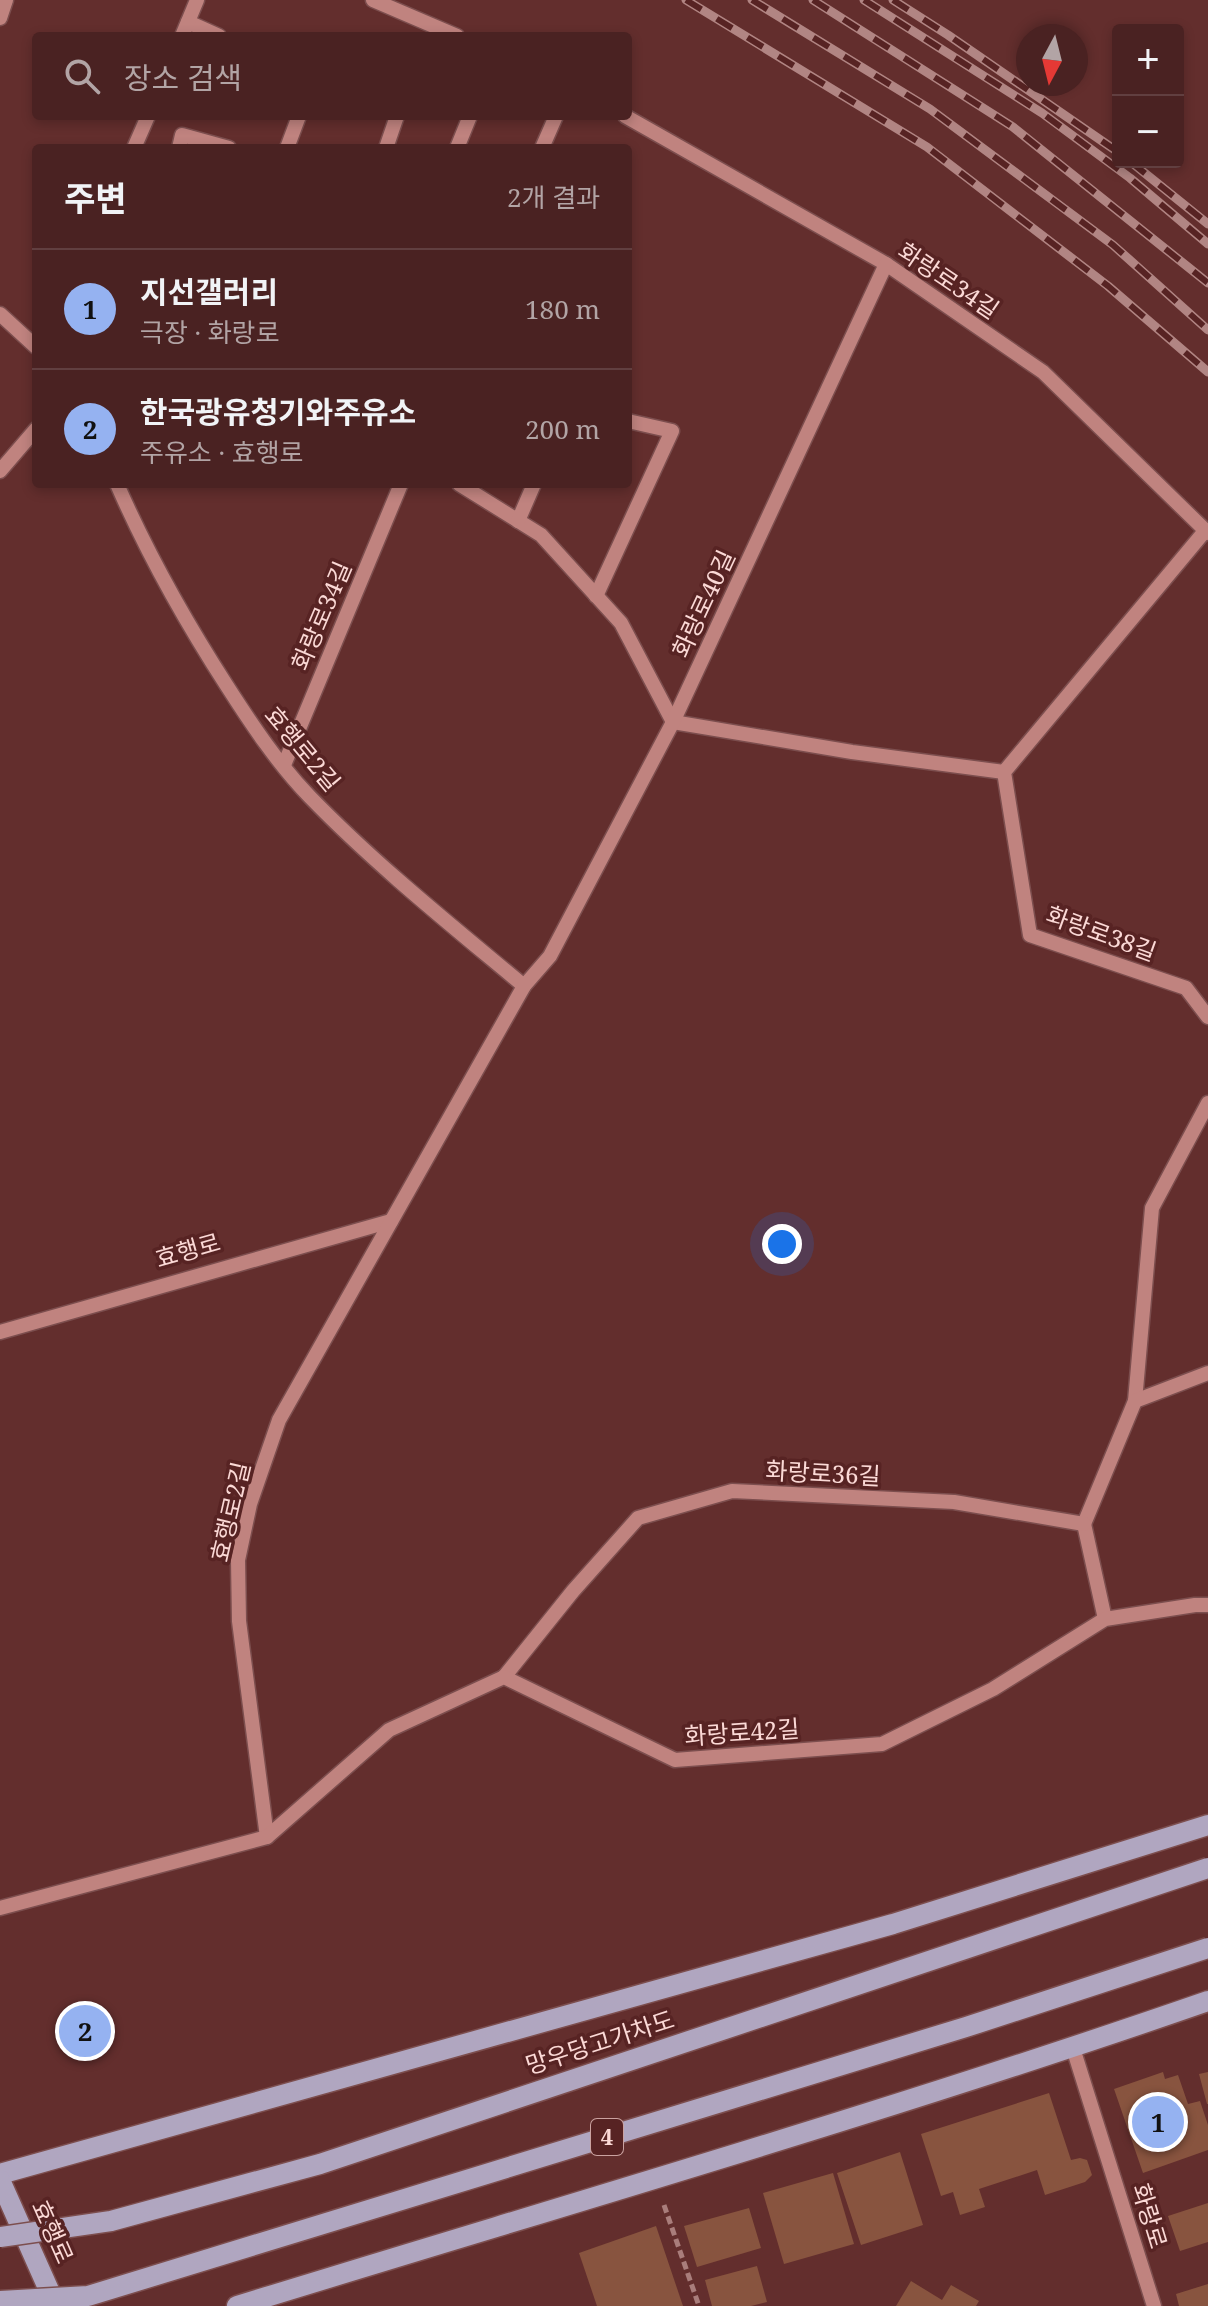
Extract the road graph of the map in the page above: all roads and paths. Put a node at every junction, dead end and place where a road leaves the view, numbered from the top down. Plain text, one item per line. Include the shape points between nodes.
1 (6, 0) edge
2 (197, 0) edge
3 (373, 0) edge
4 (0, 18) edge
5 (188, 22) junction
6 (426, 30) edge
7 (184, 32) edge
8 (210, 32) edge
9 (146, 120) edge
10 (298, 120) edge
11 (396, 120) edge
12 (468, 120) edge
13 (554, 120) edge
14 (632, 120) edge
15 (136, 144) edge
16 (180, 144) edge
17 (215, 144) edge
18 (288, 144) edge
19 (387, 144) edge
20 (459, 144) edge
21 (544, 144) edge
22 (886, 264) junction
23 (0, 314) edge
24 (32, 343) edge
25 (632, 422) edge
26 (32, 434) edge
27 (0, 471) edge
28 (119, 488) edge
29 (399, 488) edge
30 (465, 488) edge
31 (532, 488) edge
32 (518, 521) junction
33 (1207, 532) edge
34 (596, 596) junction
35 (673, 722) junction
36 (284, 765) junction
37 (1004, 772) junction
38 (550, 956) joint
39 (524, 986) junction
40 (1208, 1017) edge
41 (1208, 1103) edge
42 (391, 1221) junction
43 (0, 1332) edge
44 (1208, 1373) edge
45 (1135, 1401) junction
46 (1084, 1524) junction
47 (1208, 1605) edge
48 (1105, 1619) junction
49 (504, 1677) junction
50 (1208, 1825) edge
51 (267, 1837) junction
52 (1208, 1868) edge
53 (0, 1908) edge
54 (1208, 1948) edge
55 (1208, 2001) edge
56 (1073, 2048) junction
57 (0, 2177) edge
58 (655, 2178) junction
59 (0, 2237) edge
60 (0, 2301) edge
61 (56, 2306) edge
62 (237, 2306) edge
63 (699, 2306) edge
64 (1154, 2306) edge

1 - 4 street
2 - 5 street
3 - 6 street
5 - 7 street
5 - 8 street
9 - 15 street
10 - 18 street
11 - 19 street
12 - 20 street
13 - 21 street
14 - 22 street, 화랑로34길
16 - 17 street via 182,135
22 - 33 street, 화랑로34길 via 1043,372
22 - 35 street, 화랑로40길
23 - 24 street
25 - 34 street via 672,431
26 - 27 street
28 - 36 street, 효행로2길 via 192,632
29 - 36 street, 화랑로34길
30 - 32 street
31 - 32 street
32 - 34 street via 541,535
33 - 37 street
34 - 35 street via 621,623
35 - 37 street
35 - 38 street, 화랑로40길
36 - 39 street, 효행로2길 via 390,873
37 - 40 street, 화랑로38길 via 1030,935 1186,988
38 - 39 street, 효행로2길
39 - 42 street, 효행로2길
41 - 45 street via 1152,1208
42 - 43 street, 효행로
42 - 51 street, 효행로2길 via 279,1420 250,1504 238,1560 239,1621
44 - 45 street
45 - 46 street
46 - 48 street
46 - 49 street, 화랑로36길 via 954,1502 732,1491 638,1518
47 - 48 street, 화랑로42길
48 - 49 street, 화랑로42길 via 993,1689 882,1744 675,1760
49 - 51 street via 389,1730
50 - 57 main road via 893,1924
51 - 53 street
52 - 59 main road, 망우당고가차도, bridge via 320,2164 111,2221
54 - 60 main road, 4, bridge via 936,2037 88,2296
55 - 56 main road
56 - 58 main road
56 - 64 street, 화랑로
57 - 61 main road, 효행로
58 - 62 main road
58 - 63 path

